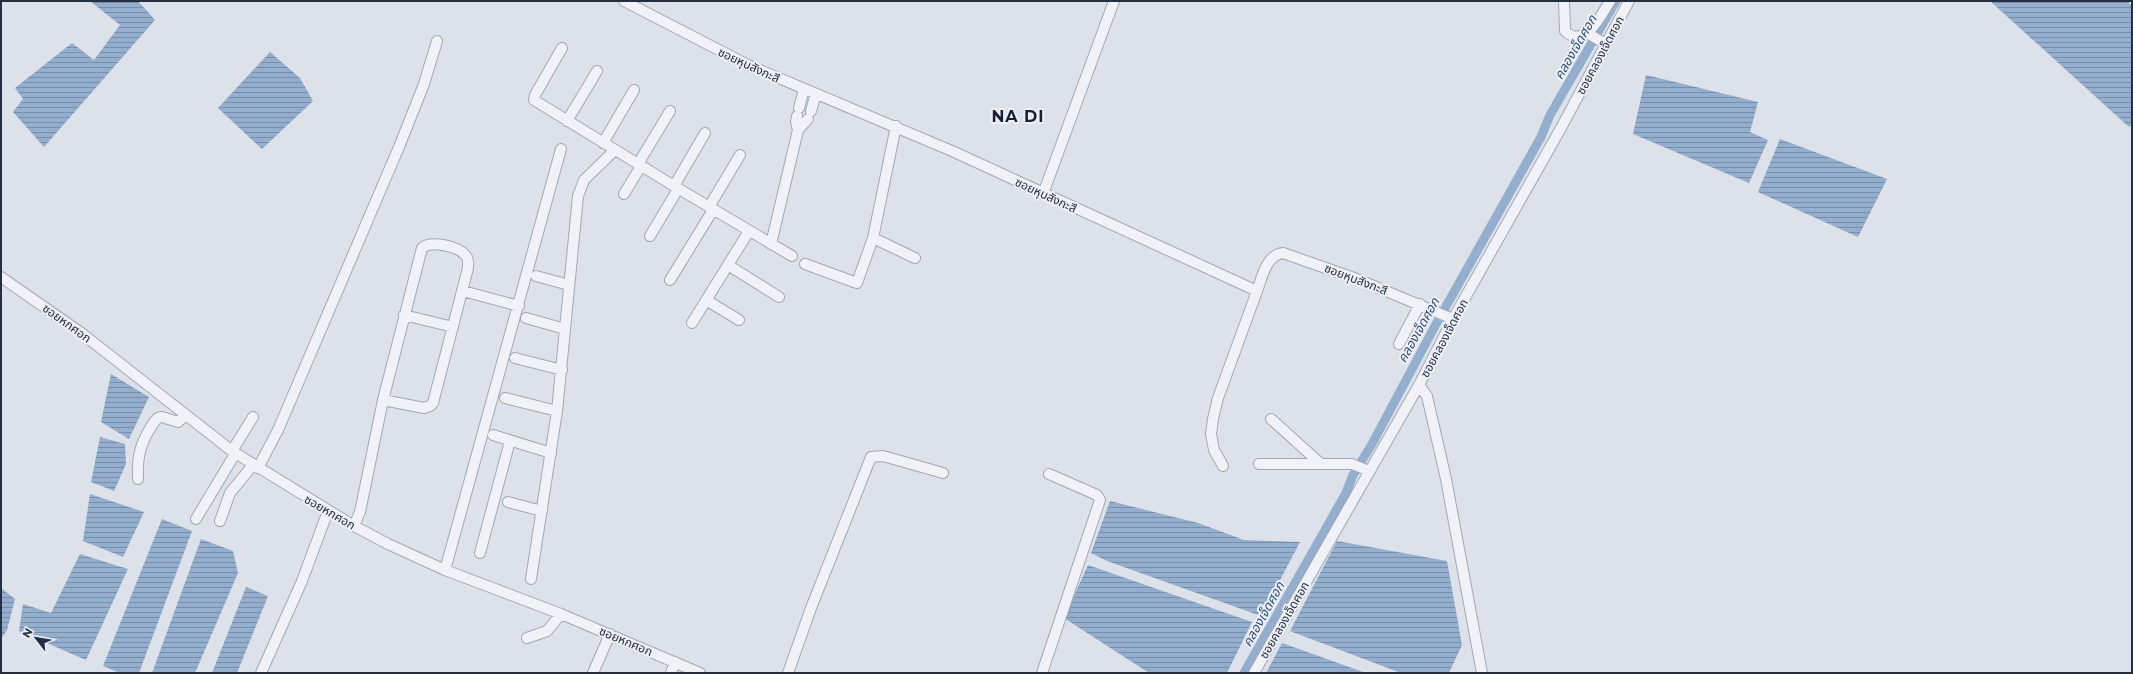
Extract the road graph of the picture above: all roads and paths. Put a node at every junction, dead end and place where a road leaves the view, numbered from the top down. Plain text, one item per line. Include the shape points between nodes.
1 (624, 1) edge
2 (1114, 1) edge
3 (1564, 1) edge
4 (1610, 1) edge
5 (1629, 1) edge
6 (1590, 34) junction
7 (437, 41) dead end
8 (1606, 44) junction
9 (562, 48) dead end
10 (597, 71) dead end
11 (804, 89) junction
12 (634, 90) dead end
13 (816, 94) junction
14 (670, 111) dead end
15 (567, 121) junction
16 (896, 126) junction
17 (798, 130) junction
18 (705, 134) dead end
19 (603, 143) junction
20 (561, 149) dead end
21 (615, 150) junction
22 (740, 155) dead end
23 (639, 165) junction
24 (676, 187) junction
25 (1045, 188) junction
26 (624, 194) dead end
27 (711, 209) junction
28 (749, 231) junction
29 (650, 236) dead end
30 (873, 238) junction
31 (771, 244) junction
32 (792, 256) dead end
33 (915, 258) dead end
34 (805, 264) dead end
35 (728, 265) junction
36 (536, 276) dead end
37 (1, 277) edge
38 (670, 280) dead end
39 (569, 285) junction
40 (463, 291) junction
41 (1257, 292) junction
42 (779, 297) dead end
43 (706, 300) junction
44 (1420, 304) junction
45 (518, 306) junction
46 (404, 315) junction
47 (1447, 316) junction
48 (526, 318) dead end
49 (739, 320) dead end
50 (692, 323) dead end
51 (453, 327) junction
52 (565, 329) junction
53 (1399, 344) dead end
54 (515, 358) dead end
55 (562, 370) junction
56 (1419, 385) junction
57 (504, 398) dead end
58 (383, 400) junction
59 (557, 411) junction
60 (186, 415) junction
61 (253, 417) dead end
62 (1271, 419) dead end
63 (493, 436) dead end
64 (510, 440) junction
65 (234, 451) junction
66 (551, 452) junction
67 (259, 463) junction
68 (1259, 464) dead end
69 (1321, 464) junction
70 (1223, 466) dead end
71 (1364, 469) junction
72 (943, 473) dead end
73 (1050, 474) dead end
74 (138, 479) dead end
75 (508, 502) dead end
76 (328, 511) junction
77 (542, 511) junction
78 (196, 519) dead end
79 (357, 519) junction
80 (220, 521) dead end
81 (480, 553) dead end
82 (447, 562) junction
83 (531, 579) dead end
84 (561, 614) junction
85 (610, 634) junction
86 (527, 638) dead end
87 (675, 662) junction
88 (261, 673) edge
89 (593, 673) edge
90 (671, 673) edge
91 (700, 673) edge
92 (788, 673) edge
93 (1042, 673) edge
94 (1254, 673) edge
95 (1482, 673) edge

1 - 11 street, ซอยหุบสังกะสี via 748,65
2 - 25 street
3 - 6 street via 1565,31 1569,35
4 - 6 street
5 - 8 street, ซอยคลองเจ็ดศอก
6 - 8 street
7 - 67 street via 424,84 399,147
8 - 47 street, ซอยคลองเจ็ดศอก via 1509,222
9 - 15 street via 533,98
10 - 15 street
11 - 13 street, ซอยหุบสังกะสี
11 - 17 street via 796,122
12 - 19 street
13 - 16 street, ซอยหุบสังกะสี
13 - 17 street via 809,115
14 - 23 street
15 - 19 street
16 - 25 street, ซอยหุบสังกะสี
16 - 30 street
17 - 31 street
18 - 24 street
19 - 21 street
20 - 45 street
21 - 23 street
21 - 39 street via 588,175 581,187
22 - 27 street
23 - 24 street
23 - 26 street
24 - 27 street
24 - 29 street
25 - 41 street, ซอยหุบสังกะสี
27 - 28 street
27 - 38 street
28 - 31 street
28 - 35 street
30 - 33 street
30 - 34 street via 857,283
31 - 32 street
35 - 42 street
35 - 43 street
36 - 39 street
37 - 60 street, ซอยหกศอก via 80,332
39 - 52 street
40 - 45 street
40 - 46 street via 468,268 466,256 455,249 429,243 422,248
40 - 51 street
41 - 44 street, ซอยหุบสังกะสี via 1268,262 1273,256 1283,253
41 - 70 street via 1218,398 1213,419 1211,434 1214,450
43 - 49 street
43 - 50 street
44 - 47 street, ซอยหุบสังกะสี
44 - 53 street
45 - 82 street
46 - 51 street
46 - 58 street
47 - 56 street, ซอยคลองเจ็ดศอก
48 - 52 street
51 - 58 street via 433,403 424,408
52 - 55 street
54 - 55 street
55 - 59 street
56 - 71 street, ซอยคลองเจ็ดศอก
56 - 95 street via 1427,396 1446,479
57 - 59 street
58 - 79 street
59 - 66 street
60 - 65 street, ซอยหกศอก
60 - 74 street via 178,422 162,417 155,420 140,447
61 - 65 street
62 - 69 street
63 - 64 street
64 - 66 street
64 - 81 street
65 - 67 street, ซอยหกศอก
65 - 78 street
66 - 77 street
67 - 76 street, ซอยหกศอก
67 - 80 street via 230,493
68 - 69 street
69 - 71 street
71 - 94 street, ซอยคลองเจ็ดศอก
72 - 92 street via 884,456 872,457 811,608
73 - 93 street via 1097,495 1100,500
75 - 77 street
76 - 79 street, ซอยหกศอก
76 - 88 street via 302,581
77 - 83 street
79 - 82 street, ซอยหกศอก via 388,544
82 - 84 street, ซอยหกศอก
84 - 85 street, ซอยหกศอก
84 - 86 street via 547,631
85 - 87 street, ซอยหกศอก
85 - 89 street
87 - 90 street
87 - 91 street, ซอยหกศอก

